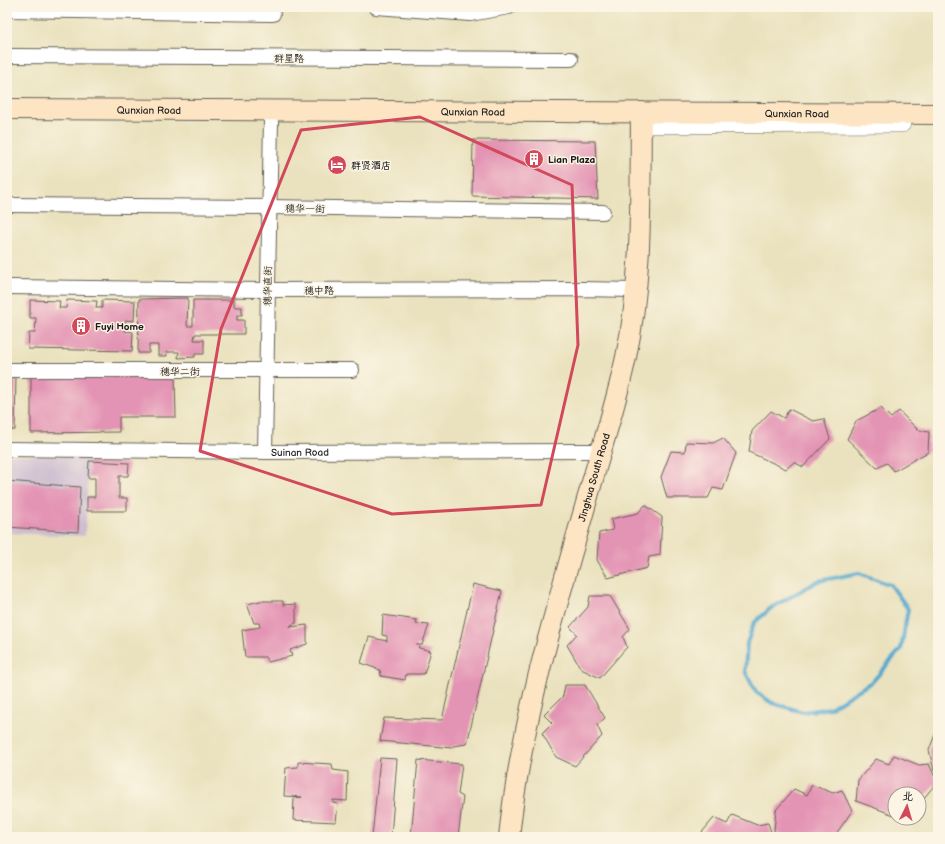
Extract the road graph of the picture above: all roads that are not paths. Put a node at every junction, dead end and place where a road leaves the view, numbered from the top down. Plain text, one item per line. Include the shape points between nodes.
1 (376, 7) edge
2 (509, 7) edge
3 (7, 10) edge
4 (272, 14) dead end
5 (7, 56) edge
6 (571, 59) dead end
7 (7, 109) edge
8 (938, 114) edge
9 (272, 120) junction
10 (7, 121) edge
11 (643, 121) junction
12 (938, 123) edge
13 (938, 127) edge
14 (7, 205) edge
15 (268, 207) junction
16 (603, 212) dead end
17 (7, 287) edge
18 (267, 290) junction
19 (632, 290) dead end
20 (7, 370) edge
21 (352, 370) dead end
22 (266, 371) junction
23 (7, 449) edge
24 (592, 451) dead end
25 (265, 452) junction
26 (509, 837) edge

1 - 2 street via 470,14
3 - 4 street
5 - 6 street, 群星路
7 - 11 main road, Qunxian Road
8 - 11 main road, Qunxian Road
9 - 10 main road, Qunxian Road
9 - 11 main road, Qunxian Road
9 - 15 street, 穗华直街
10 - 11 main road, Qunxian Road
11 - 12 street, Qunxian Road
11 - 13 main road, Qunxian Road
11 - 26 main road, Jinghua South Road via 637,282 626,355 538,679 523,746
14 - 15 street, 穗华一街
15 - 16 street, 穗华一街
15 - 18 street, 穗华直街
17 - 18 street, 穗中路
18 - 19 street, 穗中路
18 - 22 street, 穗华直街
20 - 22 street, 穗华二街
21 - 22 street, 穗华二街
22 - 25 street, 穗华直街
23 - 25 street, Suinan Road
24 - 25 street, Suinan Road

